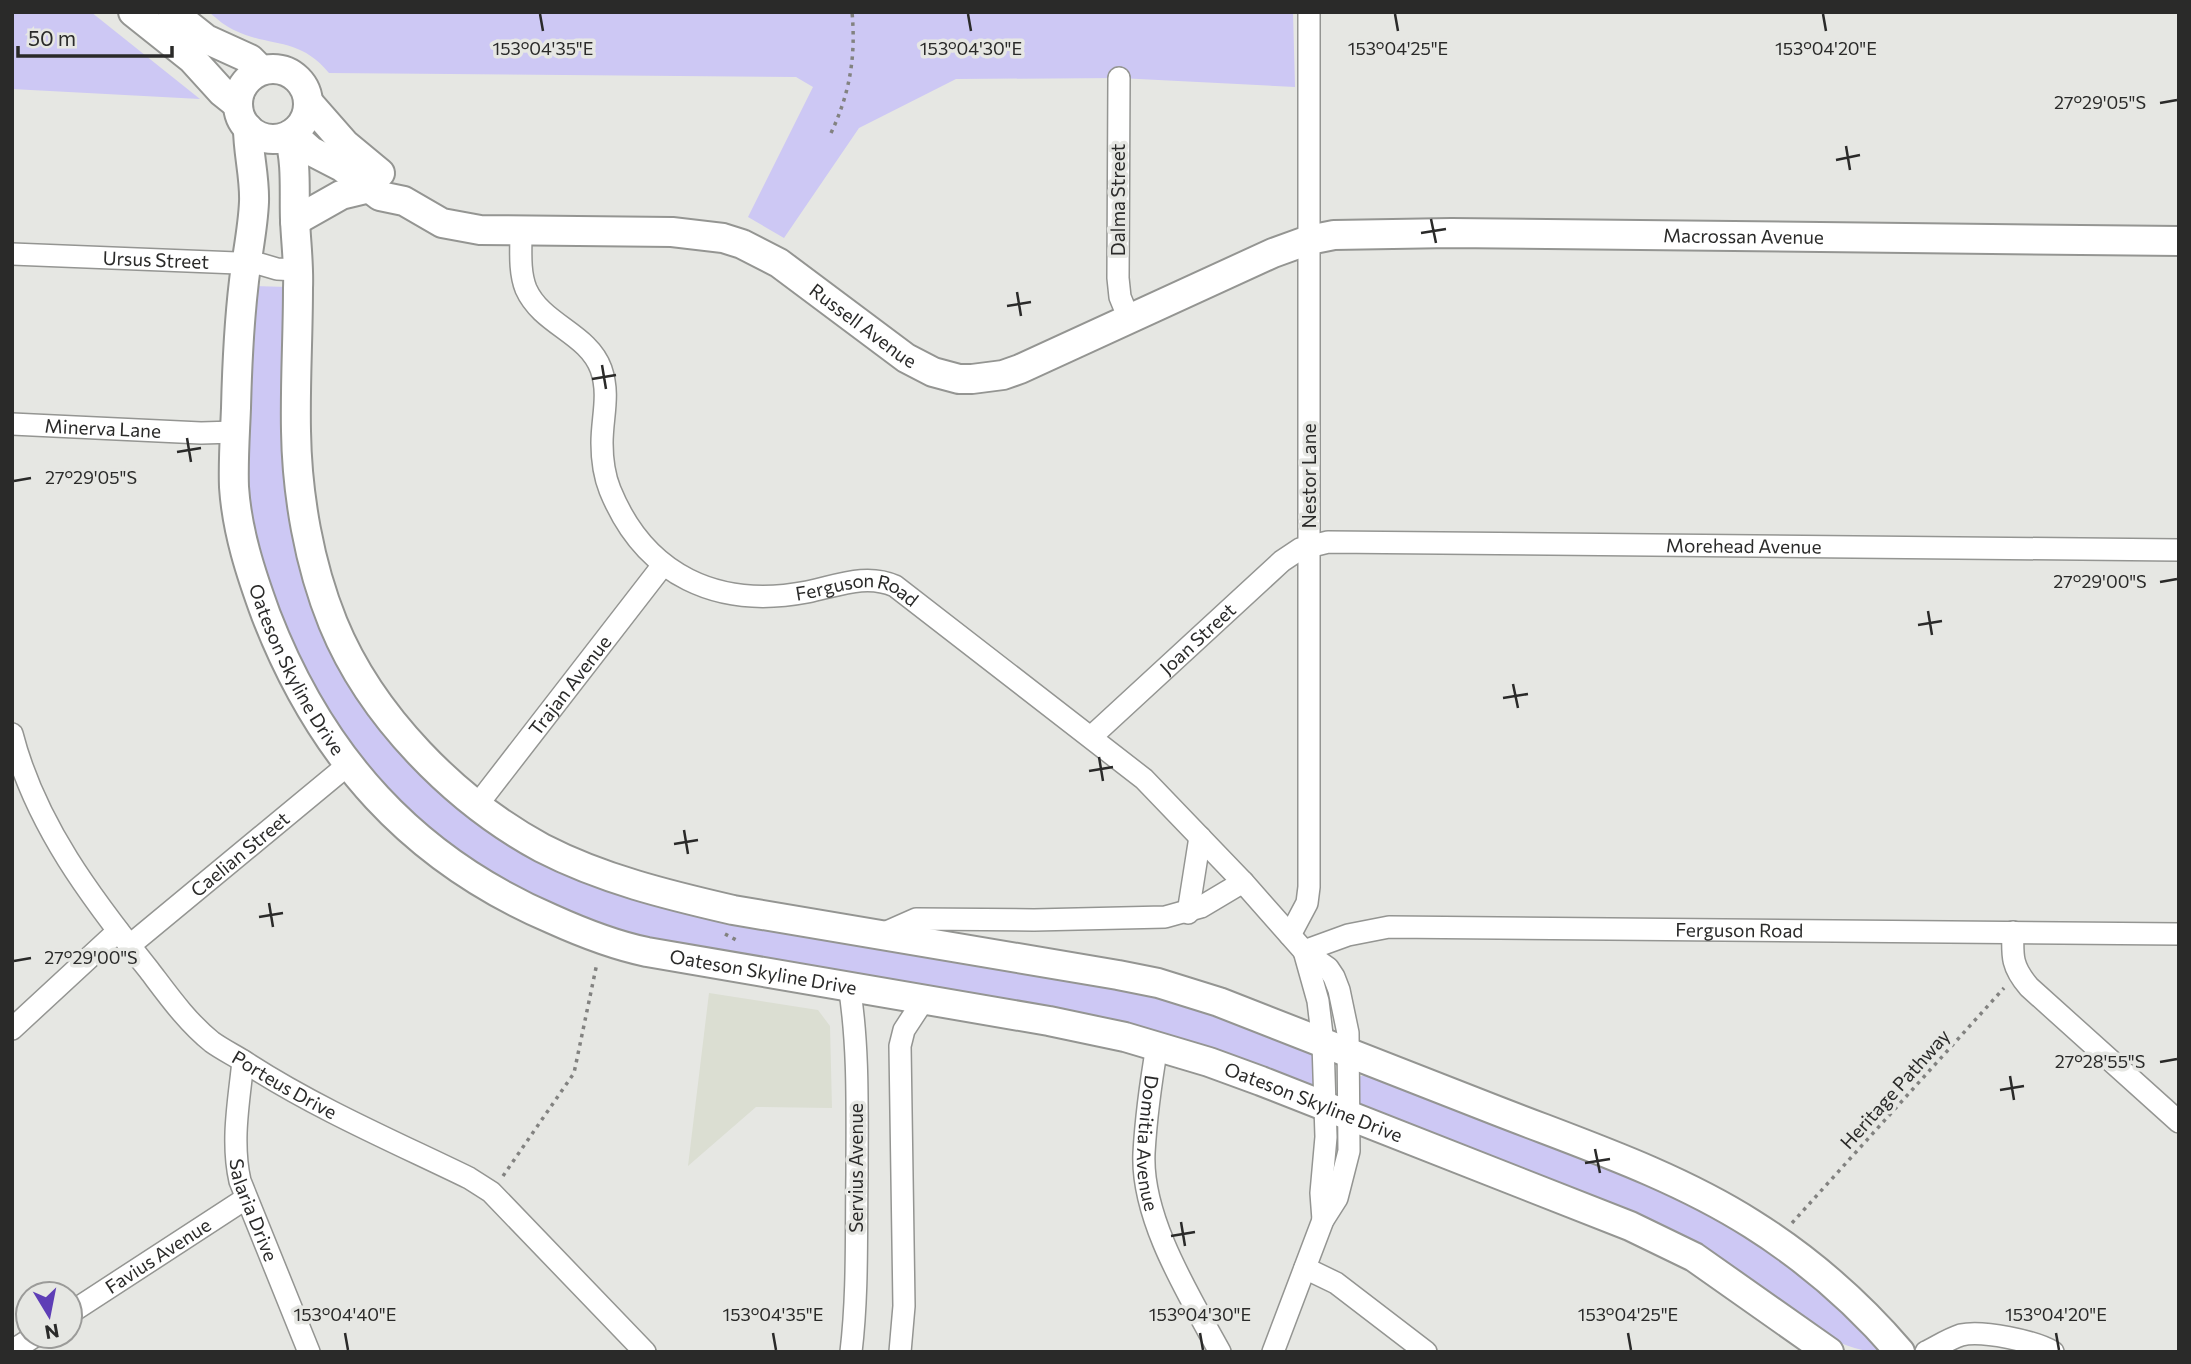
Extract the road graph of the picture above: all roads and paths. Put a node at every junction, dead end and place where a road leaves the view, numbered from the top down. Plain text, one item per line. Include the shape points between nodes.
1 (133, 12) edge
2 (172, 12) edge
3 (852, 12) edge
4 (1309, 12) edge
5 (261, 70) junction
6 (1119, 78) dead end
7 (309, 103) junction
8 (243, 116) junction
9 (831, 133) dead end
10 (291, 135) junction
11 (370, 188) junction
12 (404, 201) junction
13 (295, 221) junction
14 (521, 232) junction
15 (1309, 240) junction
16 (2179, 241) edge
17 (12, 254) edge
18 (246, 264) junction
19 (298, 270) junction
20 (1129, 319) junction
21 (12, 424) edge
22 (235, 432) junction
23 (1308, 546) junction
24 (2179, 550) edge
25 (663, 565) junction
26 (12, 734) edge
27 (1091, 737) junction
28 (349, 764) junction
29 (16, 769) edge
30 (478, 804) junction
31 (1200, 837) junction
32 (1243, 882) junction
33 (1188, 913) junction
34 (722, 932) dead end
35 (2013, 932) junction
36 (882, 934) junction
37 (1290, 934) junction
38 (2179, 934) edge
39 (124, 938) junction
40 (606, 942) junction
41 (744, 944) dead end
42 (1304, 951) junction
43 (2018, 973) junction
44 (849, 985) junction
45 (925, 998) junction
46 (12, 1029) edge
47 (1157, 1046) junction
48 (1336, 1048) junction
49 (243, 1060) junction
50 (1337, 1110) junction
51 (2179, 1122) edge
52 (491, 1192) junction
53 (245, 1199) junction
54 (1792, 1223) dead end
55 (1304, 1268) junction
56 (84, 1304) edge
57 (309, 1352) edge
58 (645, 1352) edge
59 (851, 1352) edge
60 (900, 1352) edge
61 (1220, 1352) edge
62 (1273, 1352) edge
63 (1426, 1352) edge
64 (1829, 1352) edge
65 (1900, 1352) edge
66 (1926, 1352) edge
67 (2053, 1352) edge

1 - 8 main road via 192,59
2 - 5 main road via 206,39 250,59
3 - 9 path via 852,71 844,106
4 - 15 street, Nestor Lane
5 - 7 main road via 283,69 293,74 307,92
5 - 8 main road via 244,84
6 - 20 street, Dalma Street via 1118,278
7 - 10 main road via 301,126
7 - 12 main road via 345,144 389,179
8 - 10 main road via 267,139
8 - 18 main road, Oateson Skyline Drive via 254,186
10 - 11 main road
10 - 13 main road
11 - 12 main road via 380,196
11 - 13 main road via 341,195
12 - 14 main road, Russell Avenue via 454,226
13 - 19 main road
14 - 20 main road, Russell Avenue via 697,233 742,244 779,263 906,358 959,379 1003,375
14 - 25 street, Ferguson Road via 522,271 531,298 545,315 585,345 601,367 606,394 601,442 605,476 634,533
15 - 16 main road, Macrossan Avenue via 1334,234 1465,233
15 - 20 main road, Russell Avenue
15 - 23 street, Nestor Lane
17 - 18 street, Ursus Street
18 - 19 street, Ursus Street
18 - 22 main road, Oateson Skyline Drive
19 - 30 main road via 298,461 310,546 326,605 341,642 377,700 435,770
21 - 22 street, Minerva Lane
22 - 28 main road, Oateson Skyline Drive via 234,488 247,561 299,688
23 - 24 street, Morehead Avenue via 1354,542
23 - 27 street, Joan Street via 1282,561
23 - 37 street, Nestor Lane via 1310,887 1307,903
25 - 27 street, Ferguson Road via 713,591 752,597 792,595 864,580 886,582
25 - 30 street, Trajan Avenue
26 - 29 street, Porteus Drive
27 - 31 street, Ferguson Road via 1143,779
28 - 39 street, Caelian Street
28 - 40 main road, Oateson Skyline Drive via 390,813 468,876 513,902
29 - 39 street, Porteus Drive via 70,863
30 - 36 main road via 544,849 640,886 733,910
31 - 32 street, Ferguson Road
31 - 33 street
32 - 33 street
32 - 37 street, Ferguson Road
33 - 36 street via 1149,919 916,919
34 - 41 path
35 - 38 street, Ferguson Road
35 - 42 street, Ferguson Road via 1389,927
35 - 43 street via 2013,961
36 - 48 main road via 1158,983
37 - 42 street, Ferguson Road
39 - 46 street, Caelian Street
39 - 49 street, Porteus Drive via 183,1013 212,1041
40 - 44 main road, Oateson Skyline Drive
40 - 52 path via 574,1073
42 - 48 street, Ferguson Road
43 - 51 street
43 - 54 path, Heritage Pathway
44 - 45 main road, Oateson Skyline Drive
44 - 59 street, Servius Avenue via 857,1112 856,1310
45 - 47 main road, Oateson Skyline Drive
45 - 60 street via 904,1030 900,1046 904,1306
47 - 50 main road, Oateson Skyline Drive
47 - 61 street, Domitia Avenue via 1144,1155 1148,1195 1179,1279
48 - 50 street, Ferguson Road
48 - 65 main road via 1611,1155 1719,1205 1789,1249
49 - 52 street, Porteus Drive via 285,1088
49 - 53 street, Salaria Drive via 236,1164
50 - 55 street, Ferguson Road via 1349,1151 1338,1198 1323,1220
50 - 64 main road, Oateson Skyline Drive via 1664,1242 1714,1270
52 - 58 street, Porteus Drive
53 - 56 street, Favius Avenue
53 - 57 street, Salaria Drive
55 - 62 street, Ferguson Road
55 - 63 street via 1336,1283
66 - 67 street via 1971,1334 2030,1343

